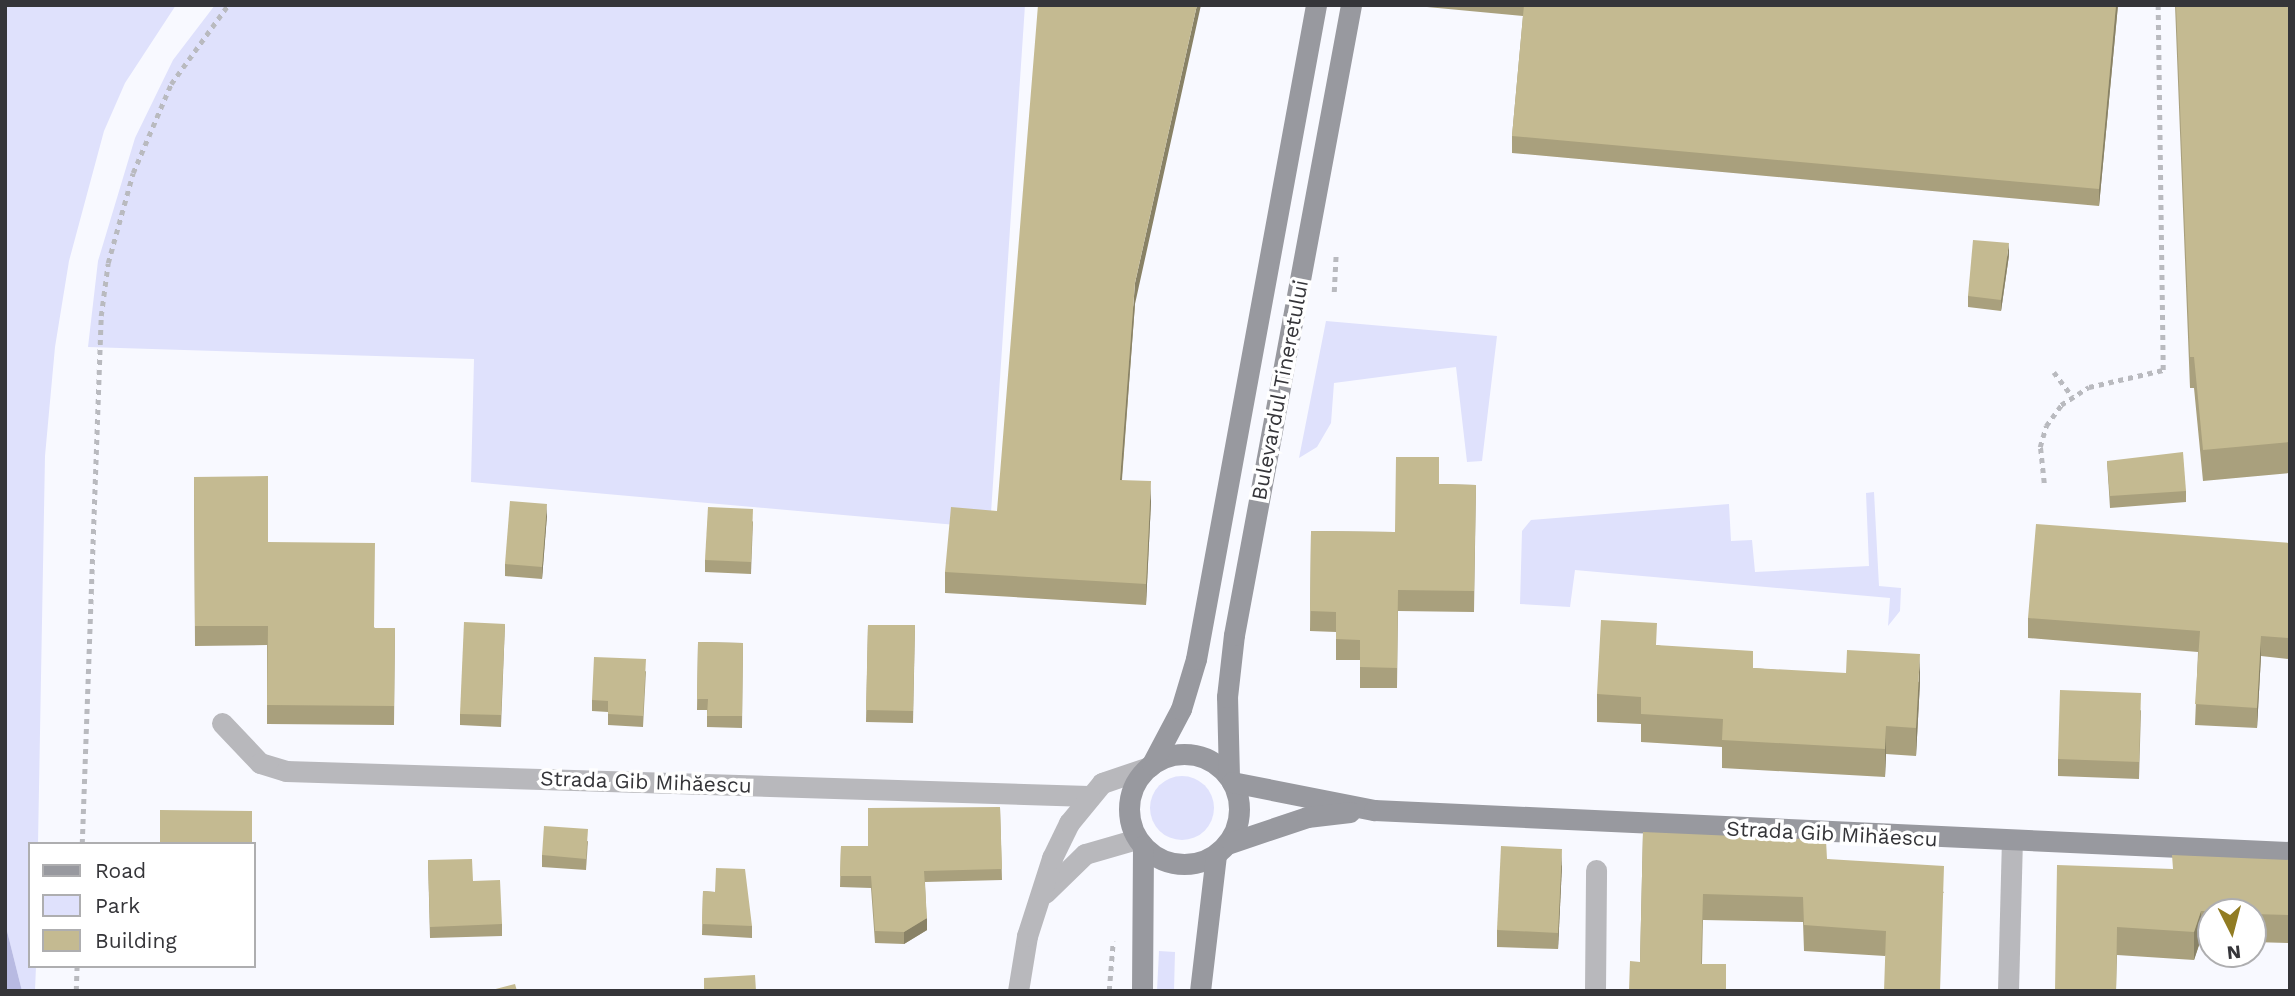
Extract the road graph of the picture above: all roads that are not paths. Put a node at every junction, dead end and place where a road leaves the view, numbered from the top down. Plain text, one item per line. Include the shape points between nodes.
1 (1316, 5) edge
2 (1351, 5) edge
3 (222, 723) dead end
4 (1150, 765) junction
5 (1231, 780) junction
6 (1088, 796) junction
7 (1374, 810) junction
8 (2012, 842) junction
9 (1140, 843) junction
10 (1221, 849) junction
11 (2290, 852) edge
12 (1596, 870) dead end
13 (1035, 914) junction
14 (1018, 991) edge
15 (1142, 991) edge
16 (1200, 991) edge
17 (1595, 991) edge
18 (2008, 991) edge

1 - 4 main road, Bulevardul Tineretului via 1196,659 1181,709
2 - 5 main road, Bulevardul Tineretului via 1234,635 1227,697
3 - 6 street, Strada Gib Mihăescu via 260,763 286,771
4 - 5 main road via 1165,757 1194,755 1219,767
4 - 6 street via 1116,775
4 - 9 main road, Bulevardul Tineretului via 1129,801
5 - 7 main road, Strada Gib Mihăescu
5 - 10 main road, Bulevardul Tineretului via 1239,814
6 - 13 street via 1052,858
7 - 8 main road, Strada Gib Mihăescu
7 - 10 main road, Strada Gib Mihăescu via 1307,817
8 - 11 main road, Strada Gib Mihăescu
8 - 18 street
9 - 10 main road via 1158,858 1178,864 1197,863
9 - 13 street via 1097,848 1070,864
9 - 15 main road, Bulevardul Tineretului
10 - 16 main road, Bulevardul Tineretului
12 - 17 street
13 - 14 street via 1021,959

